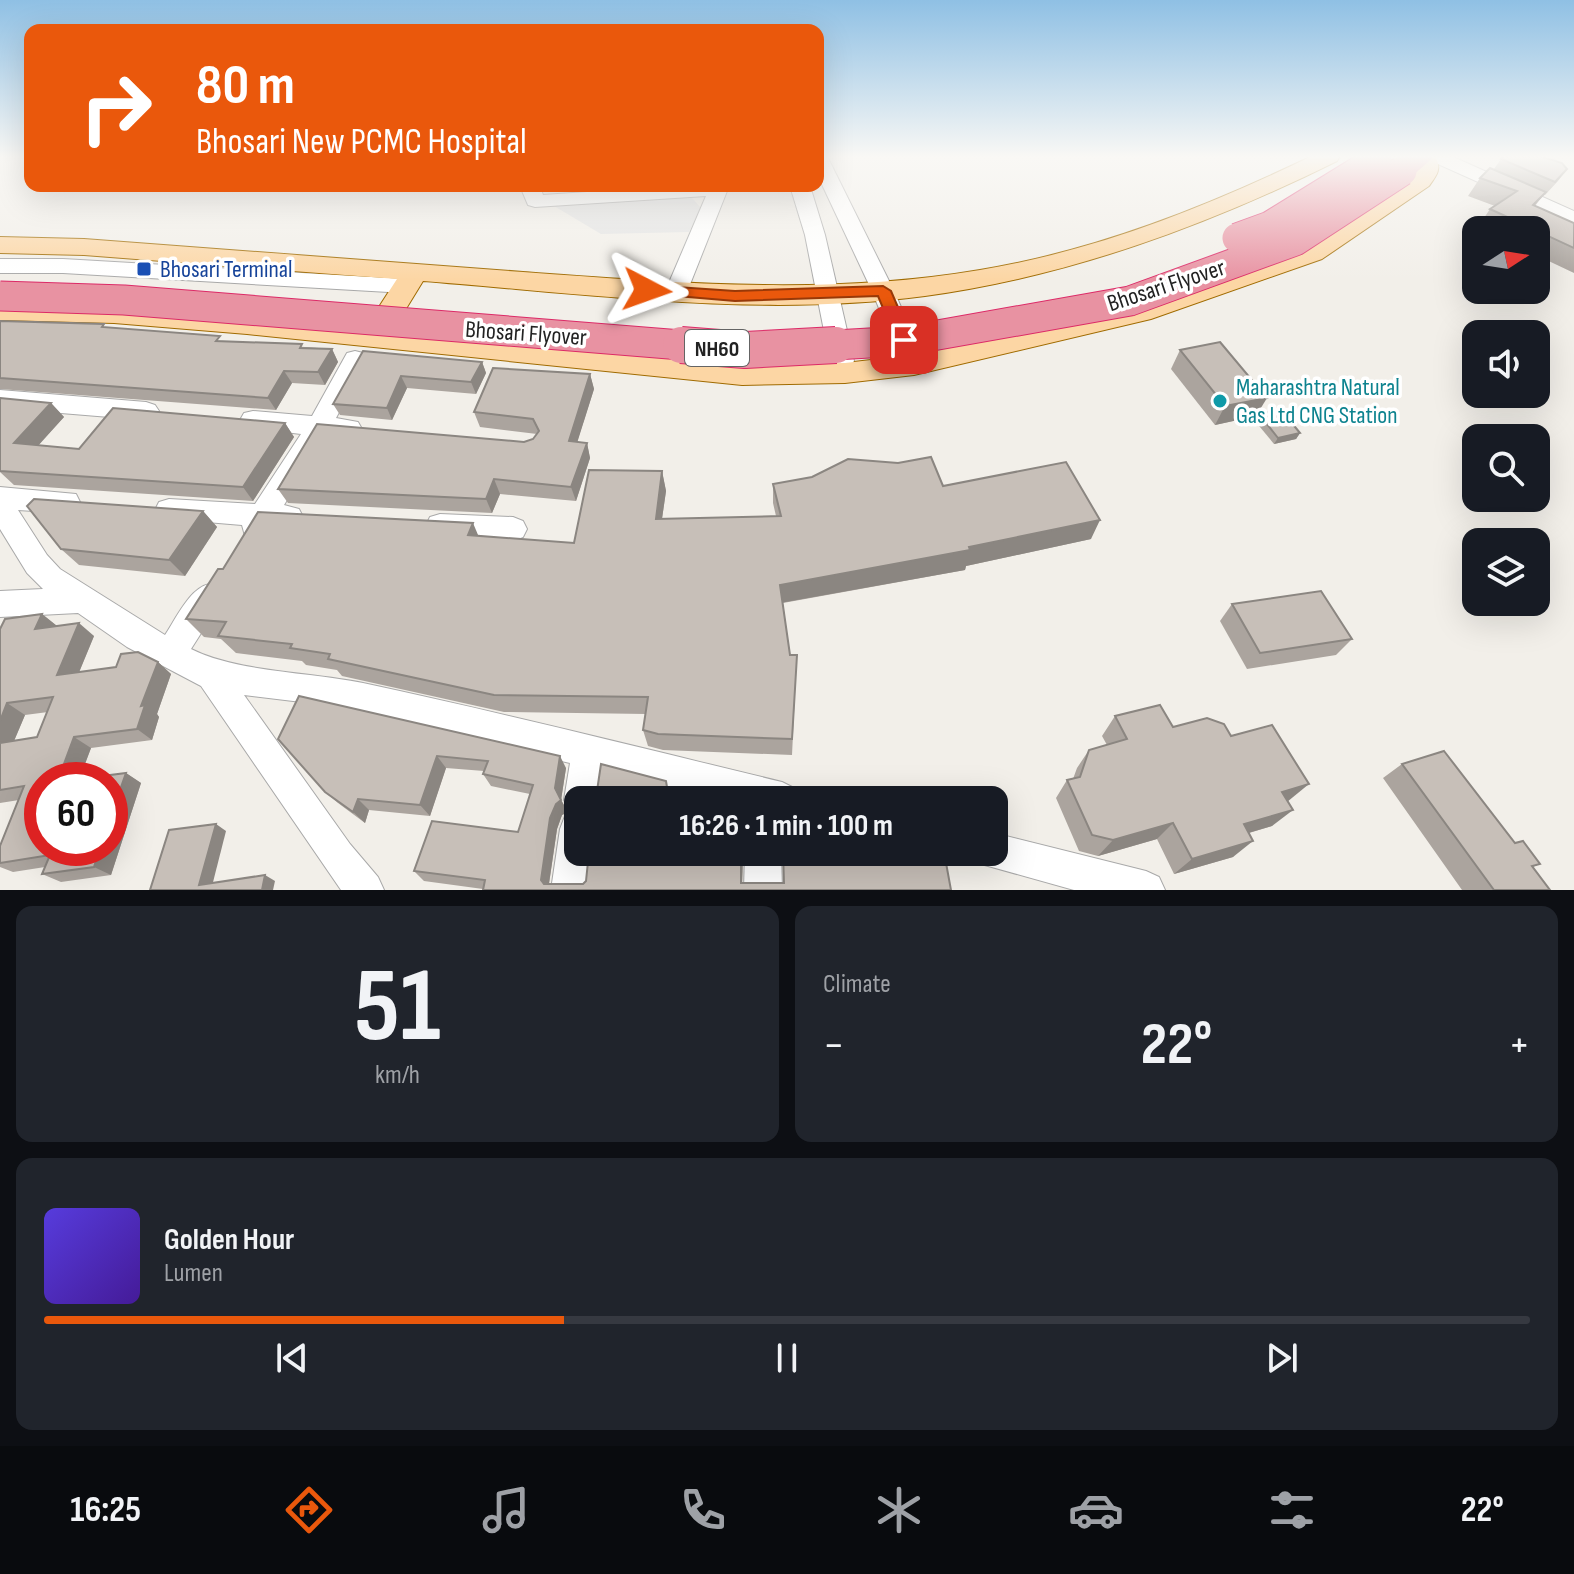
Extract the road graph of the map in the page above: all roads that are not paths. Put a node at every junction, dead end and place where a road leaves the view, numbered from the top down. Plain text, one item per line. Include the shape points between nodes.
1 (534, 198) edge
2 (580, 198) edge
3 (714, 198) edge
4 (804, 198) edge
5 (838, 198) edge
6 (1240, 198) edge
7 (1327, 198) edge
8 (1358, 198) edge
9 (1396, 198) edge
10 (1527, 198) edge
11 (1574, 219) edge
12 (0, 245) edge
13 (0, 266) edge
14 (0, 276) edge
15 (410, 279) junction
16 (883, 291) junction
17 (676, 292) junction
18 (826, 294) junction
19 (0, 296) edge
20 (0, 311) edge
21 (374, 338) junction
22 (355, 359) edge
23 (914, 365) junction
24 (845, 373) junction
25 (0, 399) edge
26 (165, 413) edge
27 (227, 418) edge
28 (319, 426) junction
29 (372, 431) edge
30 (0, 498) edge
31 (93, 504) edge
32 (0, 505) edge
33 (139, 508) edge
34 (263, 516) junction
35 (310, 519) edge
36 (419, 524) edge
37 (513, 529) dead end
38 (87, 600) junction
39 (8, 604) edge
40 (0, 636) edge
41 (170, 654) junction
42 (212, 676) junction
43 (589, 751) junction
44 (584, 786) edge
45 (721, 786) edge
46 (1008, 855) edge
47 (573, 866) edge
48 (763, 866) edge
49 (365, 890) edge
50 (570, 890) edge
51 (763, 890) edge
52 (1146, 890) edge

1 - 2 street
3 - 17 street
4 - 18 street
5 - 16 street
6 - 16 main road via 1139,239 1007,272
7 - 14 highway, Bhosari Flyover / NH60, bridge via 1270,226 1111,281 896,319 746,327 143,280
8 - 19 highway, Bhosari Flyover / NH60, bridge via 1295,241 1130,301 904,341 745,350 124,300
9 - 23 main road via 1313,253 1141,313
10 - 11 street
12 - 15 main road via 84,247
13 - 15 street
15 - 17 main road
15 - 21 main road
16 - 18 main road
16 - 23 street
17 - 18 main road
18 - 24 street
20 - 21 main road via 114,314
21 - 24 main road via 742,375
22 - 28 street
23 - 24 main road
25 - 26 street
27 - 28 street
28 - 29 street
28 - 34 street
30 - 31 street
32 - 38 street via 37,564
33 - 34 street
34 - 35 street
34 - 41 street
36 - 37 street
38 - 39 street
38 - 41 street
39 - 40 street
41 - 42 street
42 - 43 street via 318,689
42 - 49 street
43 - 44 street
43 - 45 street
46 - 52 street
47 - 50 street
48 - 51 street

